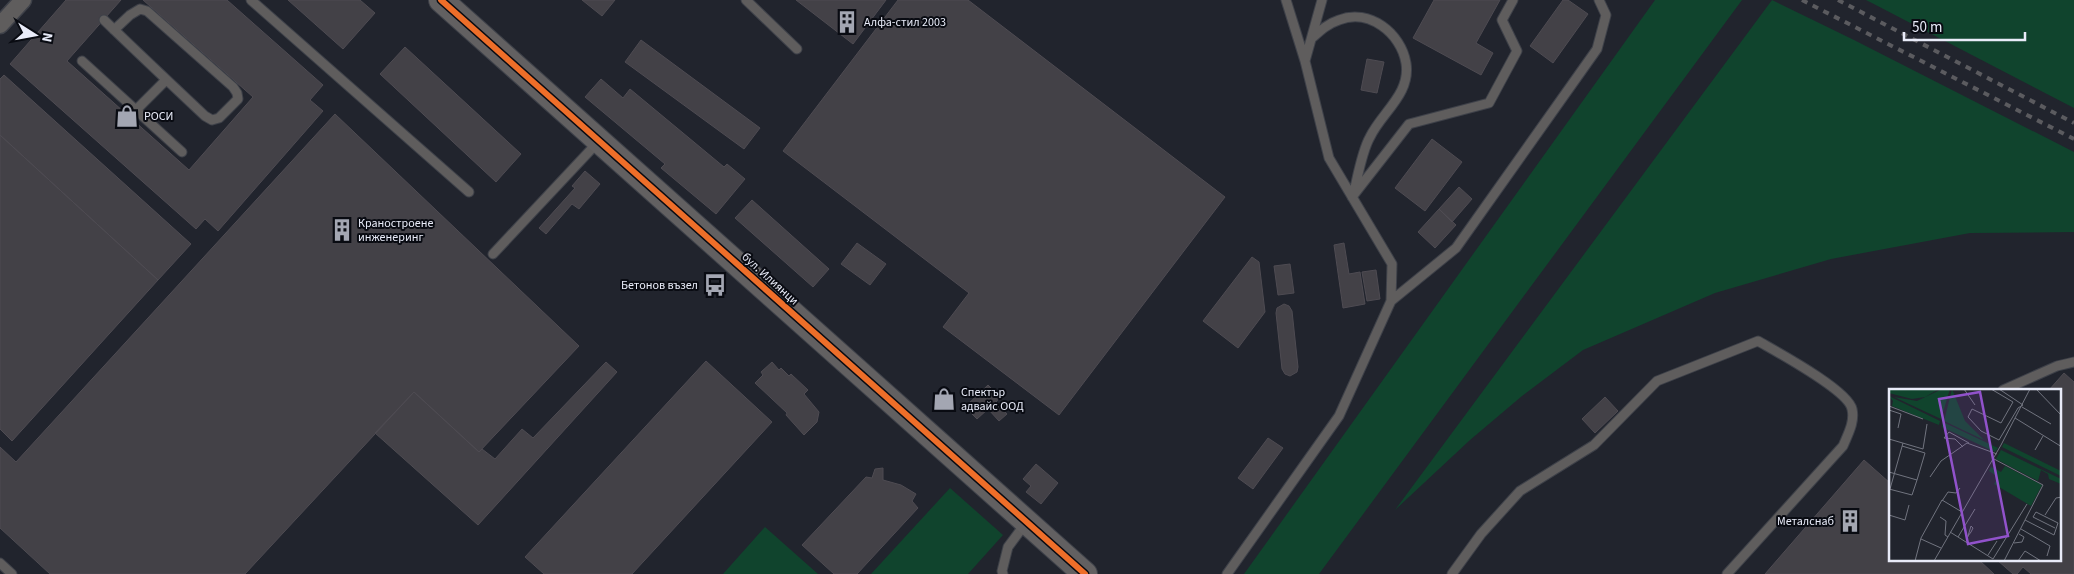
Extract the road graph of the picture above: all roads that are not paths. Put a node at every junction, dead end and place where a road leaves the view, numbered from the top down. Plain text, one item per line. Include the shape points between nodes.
1 (22, 0) edge
2 (251, 0) edge
3 (746, 0) edge
4 (1286, 0) edge
5 (1322, 0) edge
6 (1513, 0) edge
7 (1599, 0) edge
8 (453, 4) edge
9 (104, 20) dead end
10 (0, 25) edge
11 (114, 30) junction
12 (1311, 40) junction
13 (797, 49) dead end
14 (82, 61) dead end
15 (1305, 61) junction
16 (166, 80) junction
17 (136, 110) junction
18 (599, 140) junction
19 (182, 152) dead end
20 (469, 192) dead end
21 (1352, 197) junction
22 (493, 254) dead end
23 (1391, 301) junction
24 (2074, 362) edge
25 (2005, 389) edge
26 (1027, 522) junction
27 (0, 563) edge
28 (12, 574) edge
29 (1003, 574) edge
30 (1085, 574) edge
31 (1227, 574) edge
32 (1452, 574) edge
33 (1727, 574) edge

1 - 10 street
2 - 20 lane
3 - 13 lane
4 - 15 lane
5 - 12 lane
6 - 21 lane via 1502,20 1518,51 1489,103 1410,124
7 - 23 lane via 1606,16 1597,49 1456,248
8 - 18 street, бул. Илиянци
9 - 11 lane
11 - 16 lane
11 - 16 lane via 140,9 147,11 233,87 238,99 212,120
12 - 15 lane
12 - 21 lane via 1324,27 1340,19 1358,17 1376,22 1391,32 1401,47 1406,65 1405,83 1397,100 1369,137
14 - 17 lane
15 - 21 lane via 1329,158
16 - 17 lane
17 - 19 lane
18 - 22 lane
18 - 26 street, бул. Илиянци
21 - 23 lane via 1392,264
23 - 31 lane via 1340,416
24 - 25 lane
26 - 29 lane via 1008,547
26 - 30 street, бул. Илиянци
27 - 28 lane
32 - 33 lane via 1481,534 1520,491 1594,445 1658,381 1758,341 1841,393 1852,408 1852,426 1843,446

